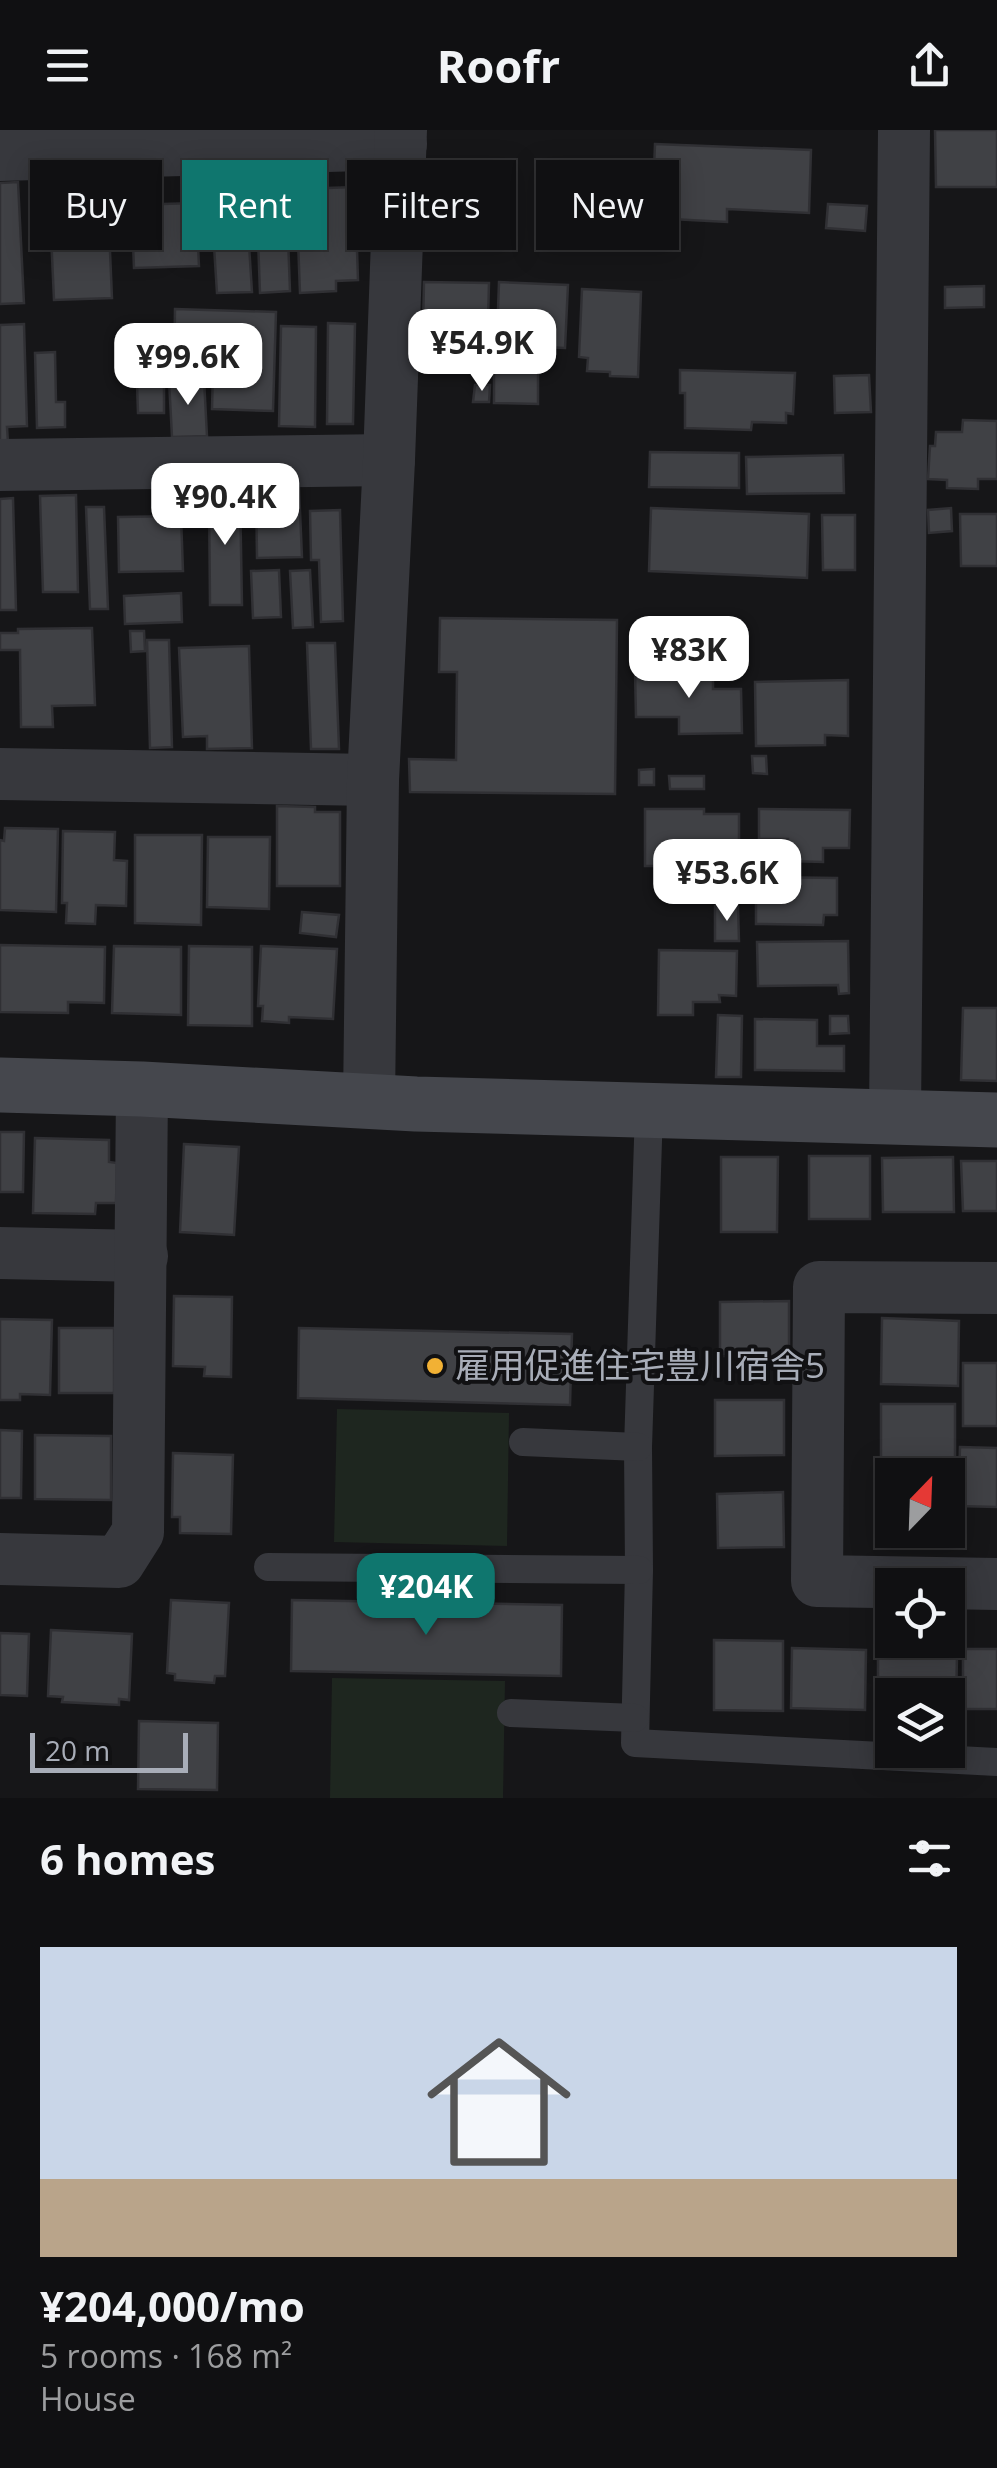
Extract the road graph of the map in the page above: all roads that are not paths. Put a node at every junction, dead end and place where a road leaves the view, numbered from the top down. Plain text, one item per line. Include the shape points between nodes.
1 (904, 130) edge
2 (401, 137) edge
3 (0, 155) edge
4 (390, 460) junction
5 (0, 465) edge
6 (0, 774) edge
7 (373, 780) junction
8 (0, 1085) edge
9 (142, 1088) junction
10 (370, 1102) junction
11 (649, 1110) junction
12 (895, 1116) junction
13 (997, 1120) edge
14 (0, 1252) edge
15 (142, 1256) junction
16 (997, 1288) edge
17 (522, 1442) dead end
18 (638, 1447) junction
19 (0, 1558) edge
20 (268, 1567) dead end
21 (639, 1570) junction
22 (997, 1584) edge
23 (511, 1713) dead end
24 (635, 1718) junction
25 (997, 1762) edge

1 - 12 street
2 - 3 street
2 - 4 street
4 - 5 street
4 - 7 street
6 - 7 street
7 - 10 street
8 - 9 street
9 - 10 street
9 - 15 street
10 - 11 street
11 - 12 street
11 - 18 lane
12 - 13 street
14 - 15 street
15 - 19 street via 138,1532 119,1562
16 - 22 street via 819,1287 817,1580
17 - 18 lane
18 - 21 lane
20 - 21 lane
21 - 24 lane
23 - 24 lane
24 - 25 lane via 636,1743

